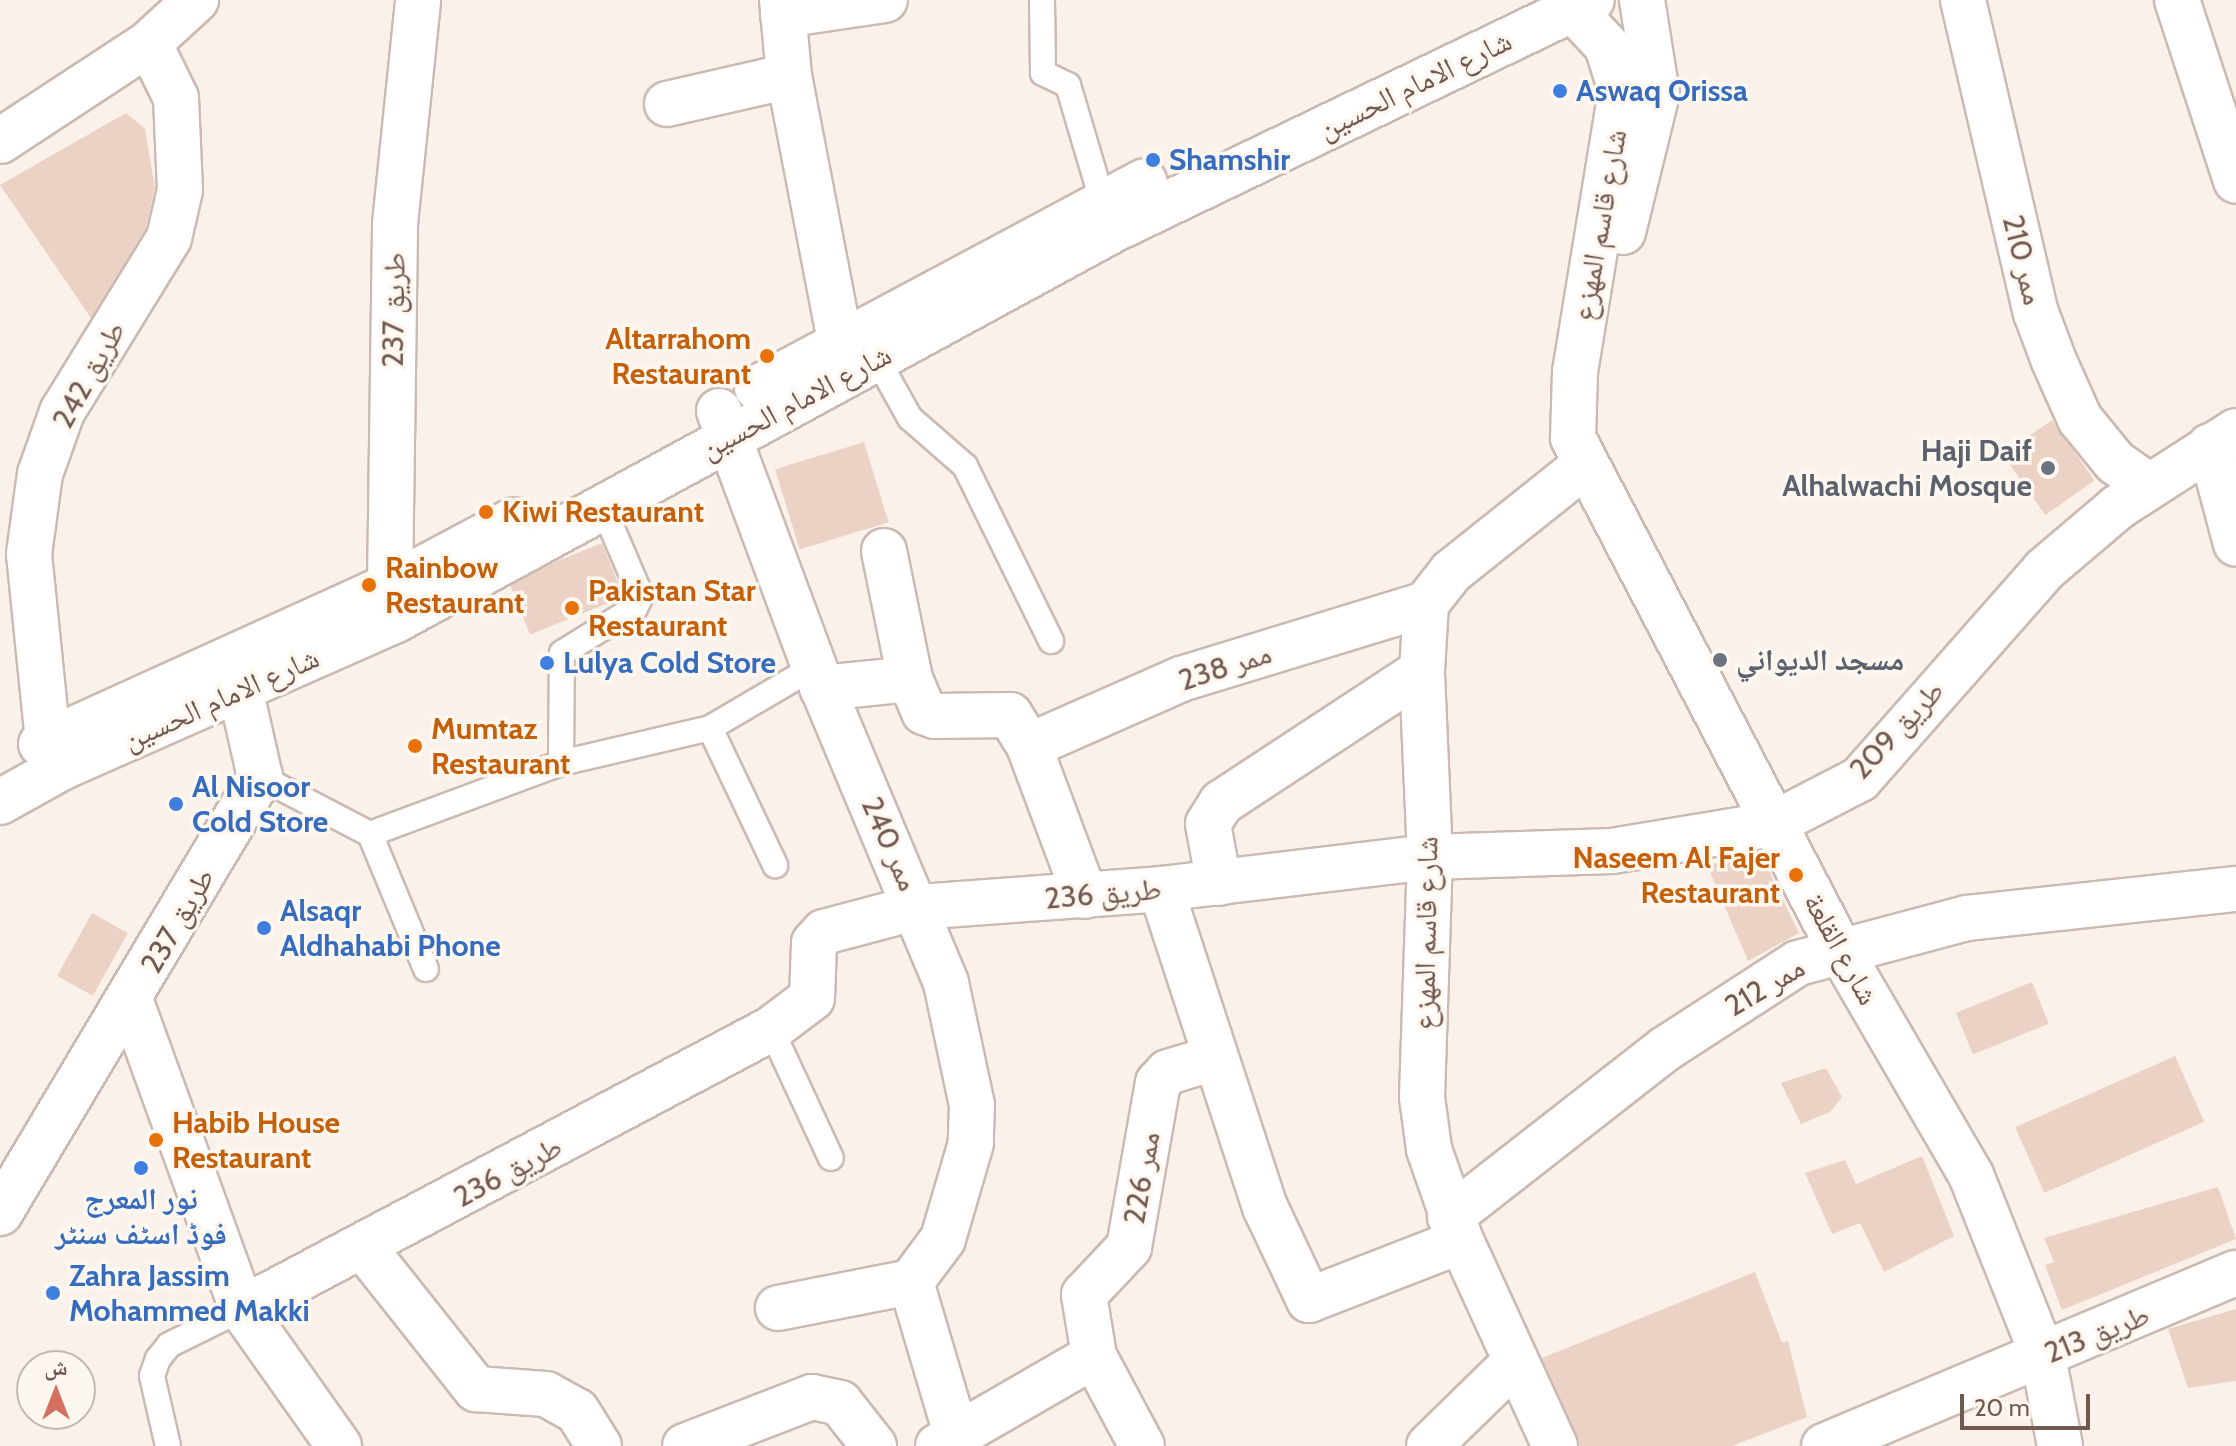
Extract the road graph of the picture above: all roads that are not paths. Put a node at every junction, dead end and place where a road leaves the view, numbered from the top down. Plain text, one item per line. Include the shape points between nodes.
1 (196, 0) edge
2 (418, 0) edge
3 (885, 0) edge
4 (1042, 0) edge
5 (1521, 0) edge
6 (1642, 0) edge
7 (1963, 0) edge
8 (2177, 0) edge
9 (1581, 2) edge
10 (782, 7) edge
11 (149, 43) junction
12 (789, 76) junction
13 (667, 104) dead end
14 (0, 141) edge
15 (2236, 181) edge
16 (1107, 216) junction
17 (843, 358) junction
18 (725, 423) junction
19 (2223, 439) edge
20 (1584, 466) junction
21 (2149, 486) junction
22 (602, 505) junction
23 (2236, 544) edge
24 (884, 551) dead end
25 (393, 603) junction
26 (1426, 604) junction
27 (1051, 641) dead end
28 (1422, 671) junction
29 (818, 677) junction
30 (233, 678) junction
31 (910, 679) junction
32 (710, 728) junction
33 (1029, 746) junction
34 (56, 754) junction
35 (561, 763) junction
36 (0, 768) edge
37 (260, 777) junction
38 (0, 802) edge
39 (1773, 824) junction
40 (370, 834) junction
41 (1430, 857) junction
42 (775, 865) dead end
43 (1219, 883) junction
44 (1161, 889) junction
45 (2236, 889) edge
46 (1085, 896) junction
47 (918, 907) junction
48 (1840, 950) junction
49 (426, 969) dead end
50 (131, 1002) junction
51 (771, 1029) junction
52 (1211, 1059) junction
53 (831, 1158) dead end
54 (0, 1213) edge
55 (1456, 1229) junction
56 (365, 1249) junction
57 (2236, 1273) edge
58 (911, 1282) junction
59 (778, 1308) dead end
60 (242, 1309) junction
61 (1094, 1356) junction
62 (2043, 1356) junction
63 (1513, 1364) junction
64 (947, 1438) edge
65 (168, 1446) edge
66 (339, 1446) edge
67 (599, 1446) edge
68 (685, 1446) edge
69 (874, 1446) edge
70 (1142, 1446) edge
71 (1429, 1446) edge
72 (1555, 1446) edge
73 (1824, 1446) edge
74 (2060, 1446) edge

1 - 11 street
2 - 25 street, طريق 237 via 395,224
3 - 10 street
4 - 16 lane via 1043,73 1068,85
5 - 16 street, شارع الامام الحسين
6 - 20 street, شارع قاسم المهزع via 1657,72 1655,116 1619,247 1595,440
7 - 21 street, ممر 210 via 2045,337 2080,419 2115,462
8 - 15 street
9 - 16 street, شارع الامام الحسين
9 - 20 street, شارع قاسم المهزع via 1607,46 1621,91 1571,396 1573,438
10 - 12 street
11 - 14 street
11 - 34 street, طريق 242 via 176,98 180,190 169,238 62,412 40,474 29,554
12 - 13 street
12 - 17 street
16 - 17 street, شارع الامام الحسين
17 - 18 street, شارع الامام الحسين
17 - 27 lane via 965,466
18 - 22 street, شارع الامام الحسين
18 - 25 street, شارع الامام الحسين
18 - 29 street, ممر 240
19 - 21 street, طريق 209
19 - 23 street
20 - 26 street via 1474,552
20 - 39 street, شارع القلعة
21 - 39 street, طريق 209 via 2025,589 1860,779
22 - 25 street, شارع الامام الحسين
22 - 35 lane via 641,596 635,608 562,653
24 - 31 street
25 - 30 street, شارع الامام الحسين
26 - 28 street, شارع قاسم المهزع
26 - 33 street, ممر 238 via 1181,679
28 - 41 street, شارع قاسم المهزع
28 - 43 street via 1221,803 1208,824
29 - 31 street
29 - 32 lane
29 - 47 street, ممر 240
30 - 34 street, شارع الامام الحسين
30 - 37 street
31 - 33 street via 924,712 1001,712
32 - 35 lane
32 - 42 lane
33 - 46 street
34 - 36 street, شارع الامام الحسين
34 - 38 street, شارع الامام الحسين
35 - 40 lane
37 - 40 lane
37 - 50 street, طريق 237
39 - 41 street, طريق 209 via 1612,851
39 - 48 street, شارع القلعة
40 - 49 lane
41 - 43 street, طريق 236
41 - 55 street, شارع قاسم المهزع via 1422,1097
43 - 44 street, طريق 236
44 - 46 street, طريق 236
44 - 52 street
45 - 48 street, ممر 212 via 1983,916
46 - 47 street, طريق 236
47 - 51 street, طريق 236 via 824,932 814,943 812,998
47 - 58 street, ممر 240 via 946,983 972,1105 960,1192 943,1239
48 - 55 street, ممر 212 via 1798,963 1665,1049
48 - 62 street, شارع القلعة via 1971,1175
50 - 54 street, طريق 237
50 - 60 street, طريق 237
51 - 53 lane
51 - 56 street, طريق 236
52 - 55 street via 1265,1207 1309,1300
52 - 61 street, ممر 226 via 1168,1072 1158,1083 1129,1247 1084,1295
55 - 63 street, شارع قاسم المهزع
56 - 60 street, طريق 236
56 - 67 street via 476,1389 546,1394 577,1411
57 - 62 street, طريق 213
58 - 59 street
58 - 64 street
60 - 65 lane via 169,1345 158,1359 152,1376
60 - 66 street, طريق 237
61 - 64 street
61 - 70 street, ممر 226
62 - 73 street, طريق 213
62 - 74 street, شارع القلعة
63 - 71 street
63 - 72 street, شارع قاسم المهزع
68 - 69 street via 812,1397 840,1403

